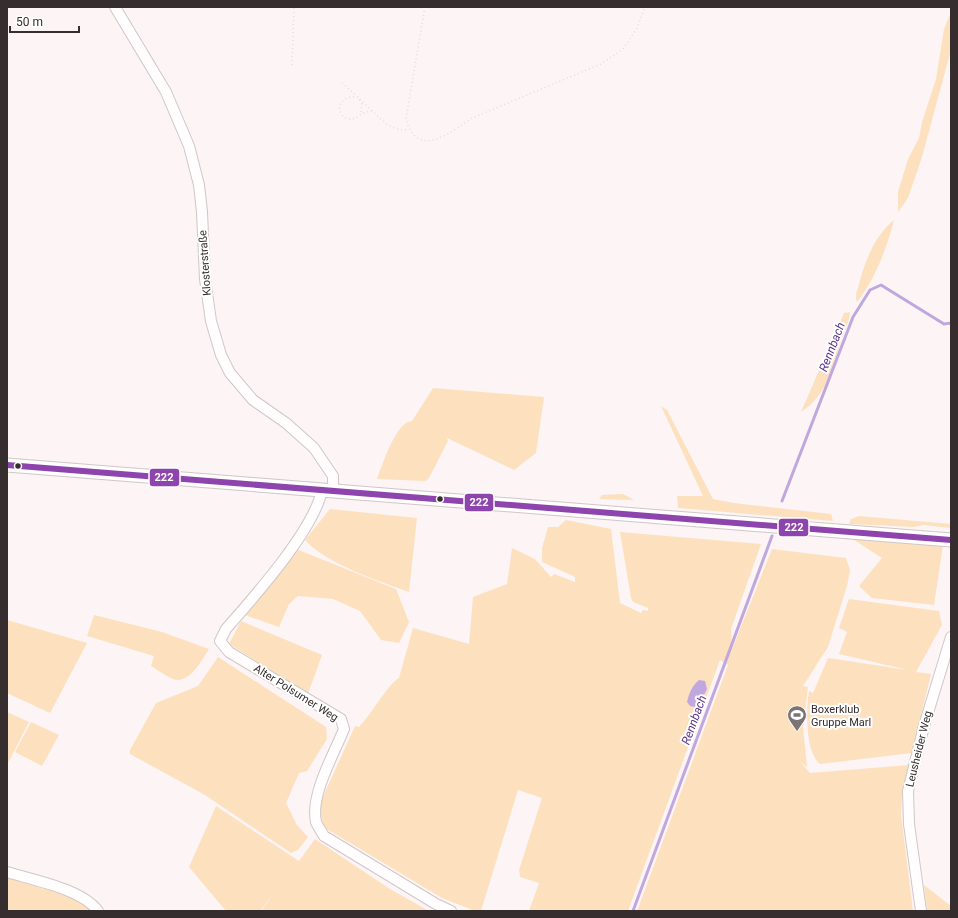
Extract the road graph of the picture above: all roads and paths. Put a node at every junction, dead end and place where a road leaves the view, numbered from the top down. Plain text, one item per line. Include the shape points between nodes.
1 (116, 7) edge
2 (294, 7) edge
3 (424, 7) edge
4 (646, 7) edge
5 (292, 65) dead end
6 (342, 83) dead end
7 (358, 97) junction
8 (373, 111) junction
9 (361, 112) junction
10 (409, 129) junction
11 (7, 465) edge
12 (327, 490) junction
13 (951, 540) edge
14 (951, 637) edge
15 (7, 872) edge
16 (98, 911) edge
17 (451, 911) edge
18 (920, 911) edge

1 - 12 street, Klosterstraße via 166,92 188,146 202,212 205,279 211,321 221,355 230,373 253,400 286,422 314,448 333,476
2 - 5 path
3 - 10 path via 406,119
4 - 10 path via 638,28 622,50 600,64 472,118 433,142 418,138
6 - 7 path
7 - 8 path
7 - 9 path via 362,104
7 - 9 path via 344,98 340,104 340,111 350,119 357,118
8 - 9 path
8 - 10 path via 398,130
11 - 12 main road
12 - 13 main road
12 - 17 street, Alter Polsumer Weg via 298,539 226,629 220,641 229,652 341,719 344,728 318,792 315,812 317,824 324,836
14 - 18 street, Leusheider Weg via 924,726 908,791 909,824
15 - 16 street via 76,894

